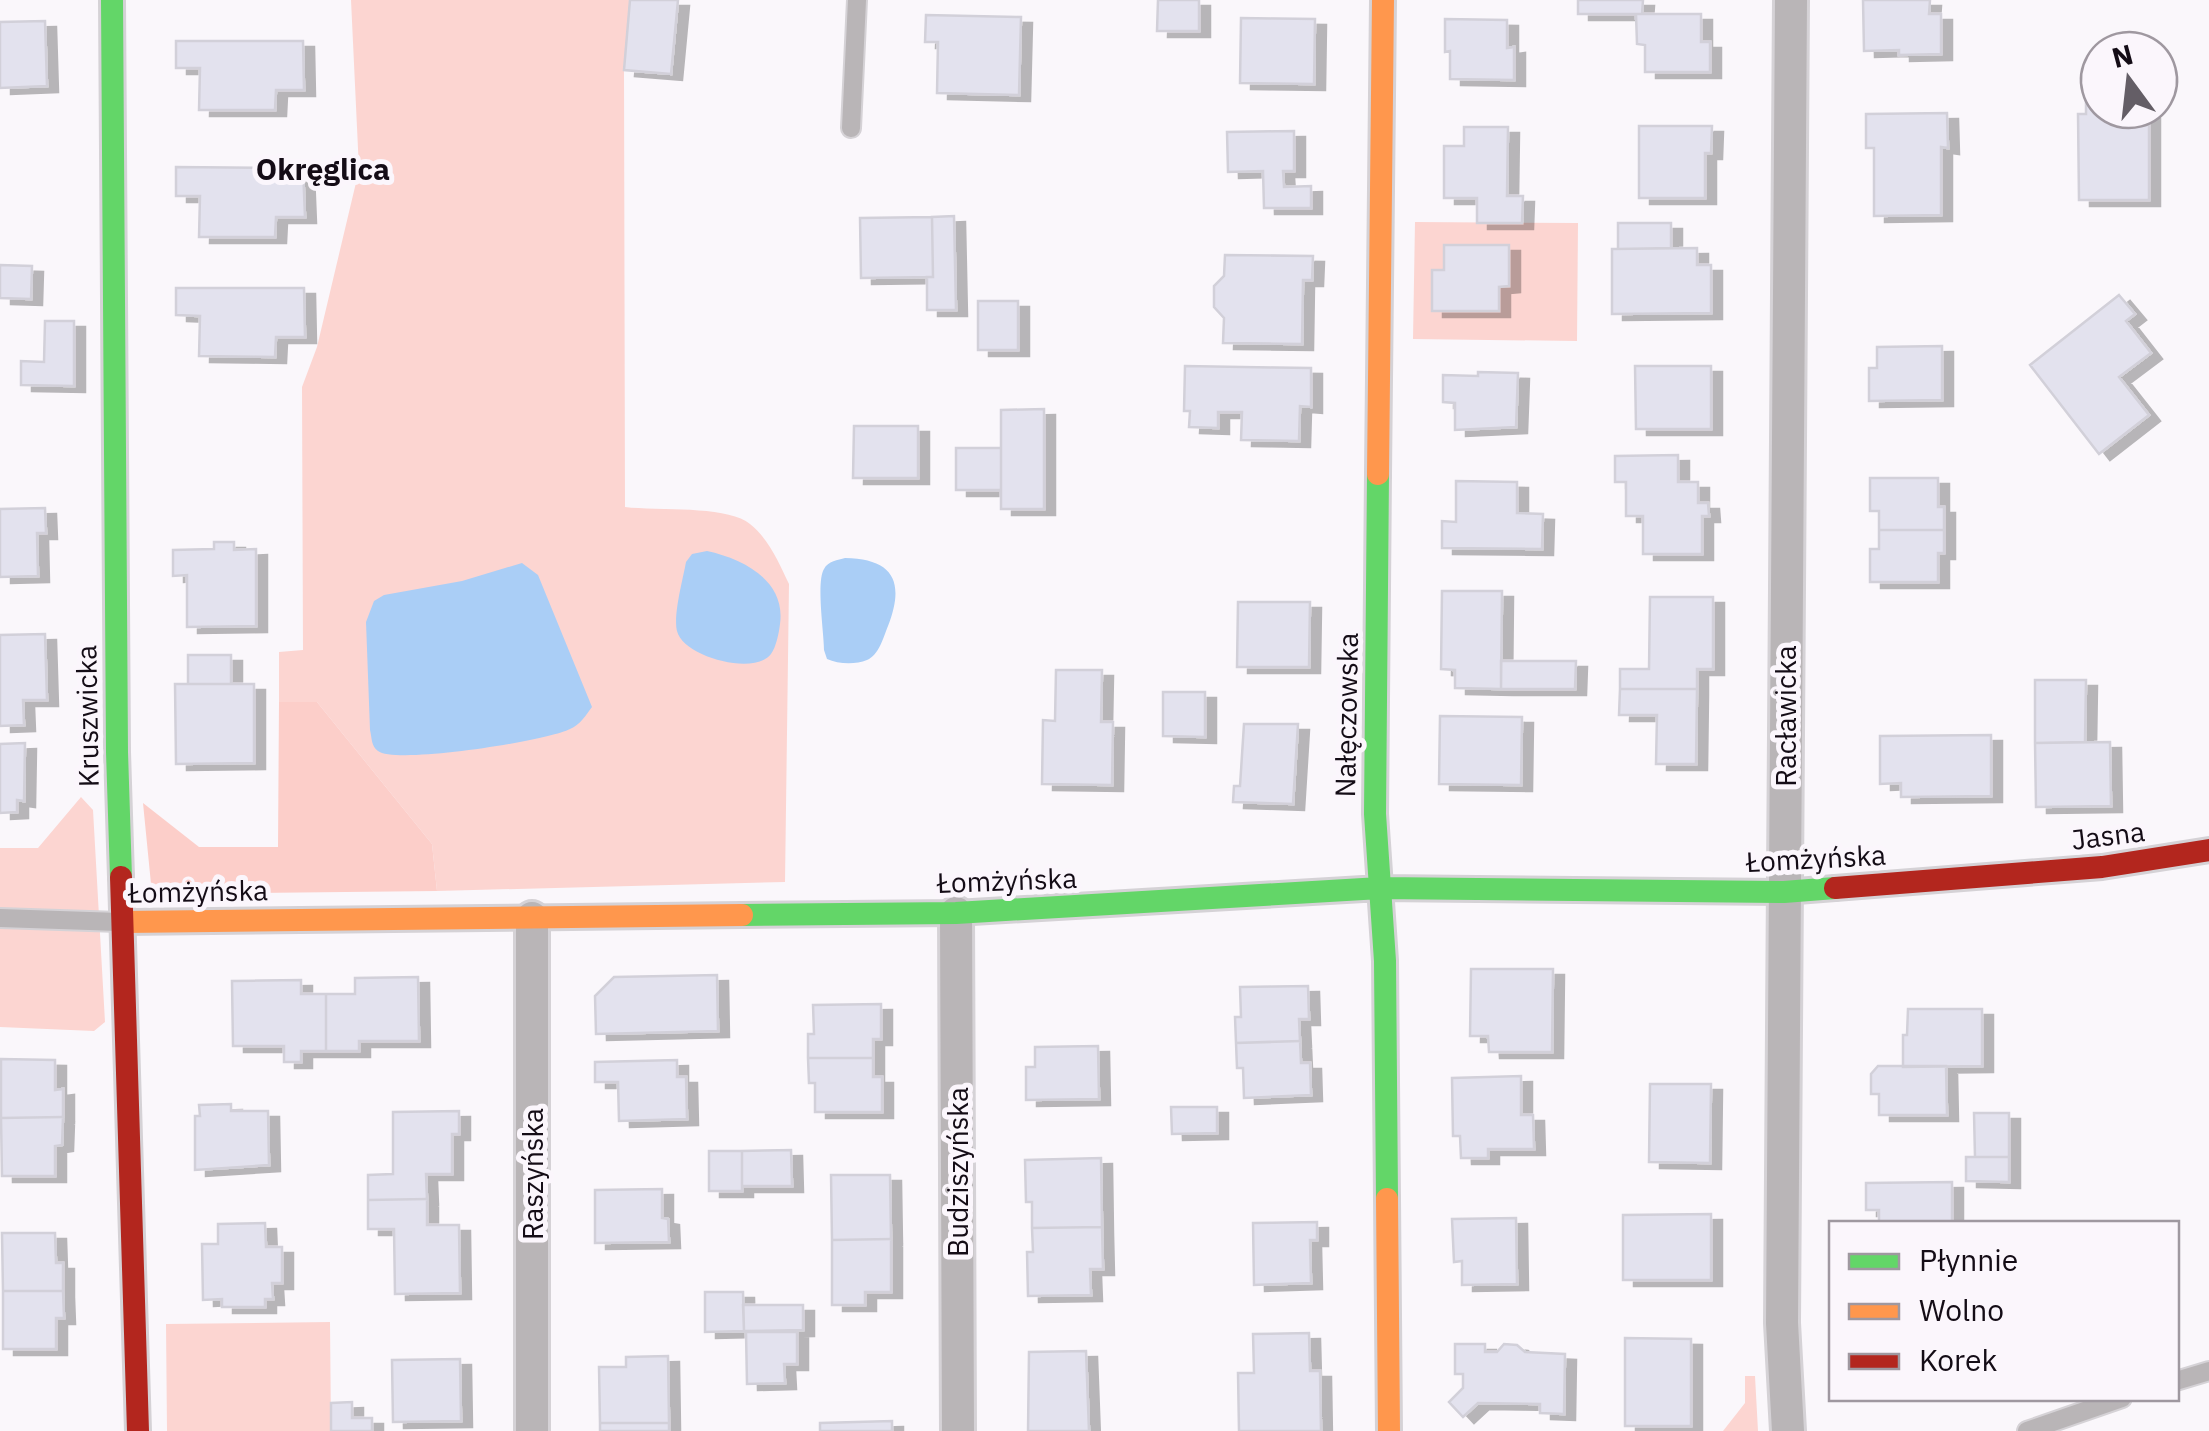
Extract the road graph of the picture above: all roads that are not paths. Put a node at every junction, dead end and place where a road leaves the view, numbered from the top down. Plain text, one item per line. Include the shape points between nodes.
1 (112, 0) edge
2 (857, 0) edge
3 (1382, 0) edge
4 (1790, 0) edge
5 (851, 128) dead end
6 (2209, 850) edge
7 (2015, 876) joint
8 (1380, 888) junction
9 (1784, 892) junction
10 (956, 912) junction
11 (0, 918) edge
12 (532, 918) junction
13 (124, 922) junction
14 (2209, 1372) edge
15 (2179, 1381) edge
16 (2113, 1401) edge
17 (138, 1431) edge
18 (532, 1431) edge
19 (958, 1431) edge
20 (1390, 1431) edge
21 (1788, 1431) edge
22 (2027, 1431) edge

1 - 13 street, Kruszwicka
2 - 5 lane
3 - 8 street, Nałęczowska via 1375,794
4 - 9 street, Racławicka
6 - 7 street, Jasna
7 - 9 street, Łomżyńska
8 - 9 street, Łomżyńska
8 - 10 street, Łomżyńska
8 - 20 street, Nałęczowska
9 - 21 street, Racławicka via 1782,1323
10 - 12 street, Łomżyńska
10 - 19 street, Budziszyńska
11 - 13 lane, Łomżyńska
12 - 13 street, Łomżyńska
12 - 18 street, Raszyńska
13 - 17 street, Kruszwicka
14 - 15 lane
16 - 22 lane

